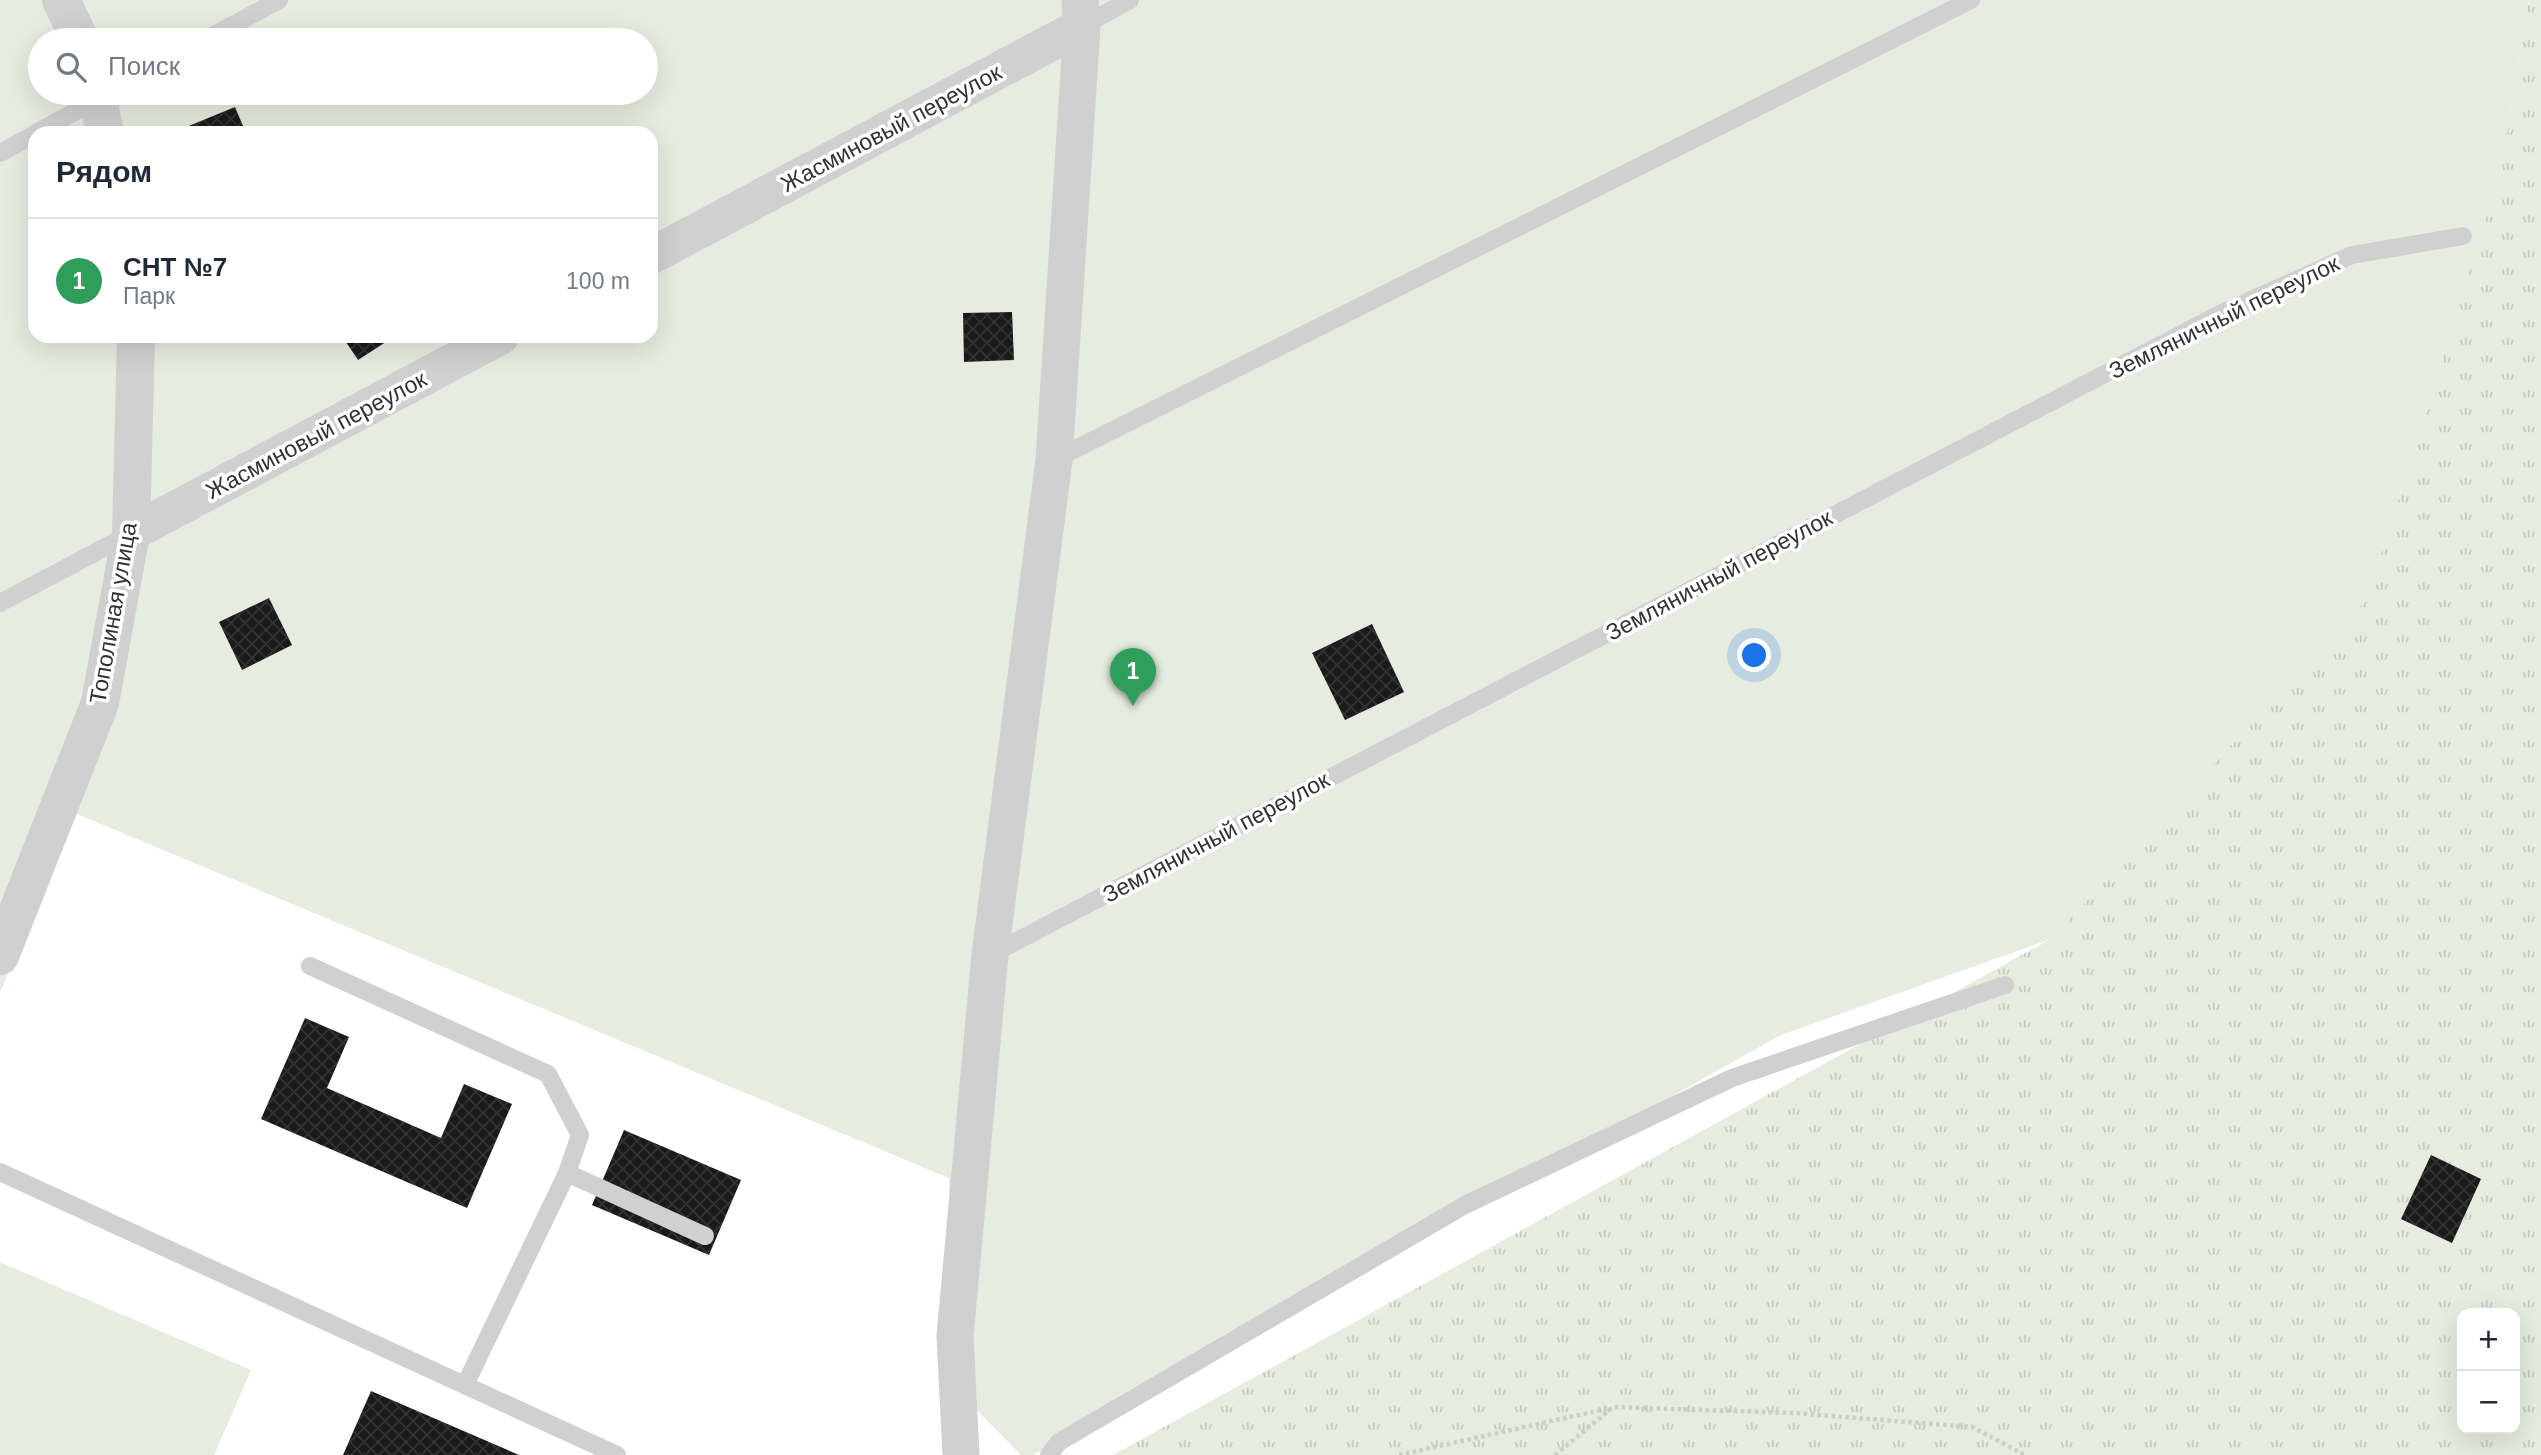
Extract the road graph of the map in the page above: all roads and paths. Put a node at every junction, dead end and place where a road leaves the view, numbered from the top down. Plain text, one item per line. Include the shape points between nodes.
1 (61, 0) edge
2 (279, 0) edge
3 (1130, 0) edge
4 (1971, 0) edge
5 (1081, 13) edge
6 (74, 28) edge
7 (227, 28) edge
8 (100, 105) edge
9 (52, 126) edge
10 (28, 137) edge
11 (0, 153) edge
12 (2463, 236) dead end
13 (658, 252) edge
14 (136, 343) edge
15 (488, 343) edge
16 (1054, 460) junction
17 (131, 533) junction
18 (0, 603) edge
19 (990, 955) junction
20 (0, 956) edge
21 (310, 966) dead end
22 (2005, 985) dead end
23 (0, 1172) edge
24 (567, 1173) junction
25 (705, 1236) dead end
26 (465, 1385) junction
27 (1613, 1407) junction
28 (617, 1455) edge
29 (961, 1455) edge
30 (1049, 1455) edge
31 (1399, 1455) edge
32 (1555, 1455) edge
33 (2025, 1455) edge

1 - 6 street
2 - 7 lane
3 - 5 lane, Жасминовый переулок
4 - 16 lane
5 - 13 street, Жасминовый переулок
5 - 16 street
8 - 9 lane
10 - 11 lane
12 - 19 lane, Земляничный переулок via 2352,255 2220,314
14 - 17 street, Тополиная улица
15 - 17 street, Жасминовый переулок
16 - 19 street
17 - 18 lane
17 - 20 street, Тополиная улица via 100,703
19 - 29 street via 955,1336
21 - 24 lane via 548,1074 580,1135
22 - 30 lane via 1732,1078 1465,1205 1059,1443
23 - 26 lane
24 - 25 lane
24 - 26 lane
26 - 28 lane
27 - 31 path
27 - 32 path
27 - 33 path via 1794,1413 1972,1427

